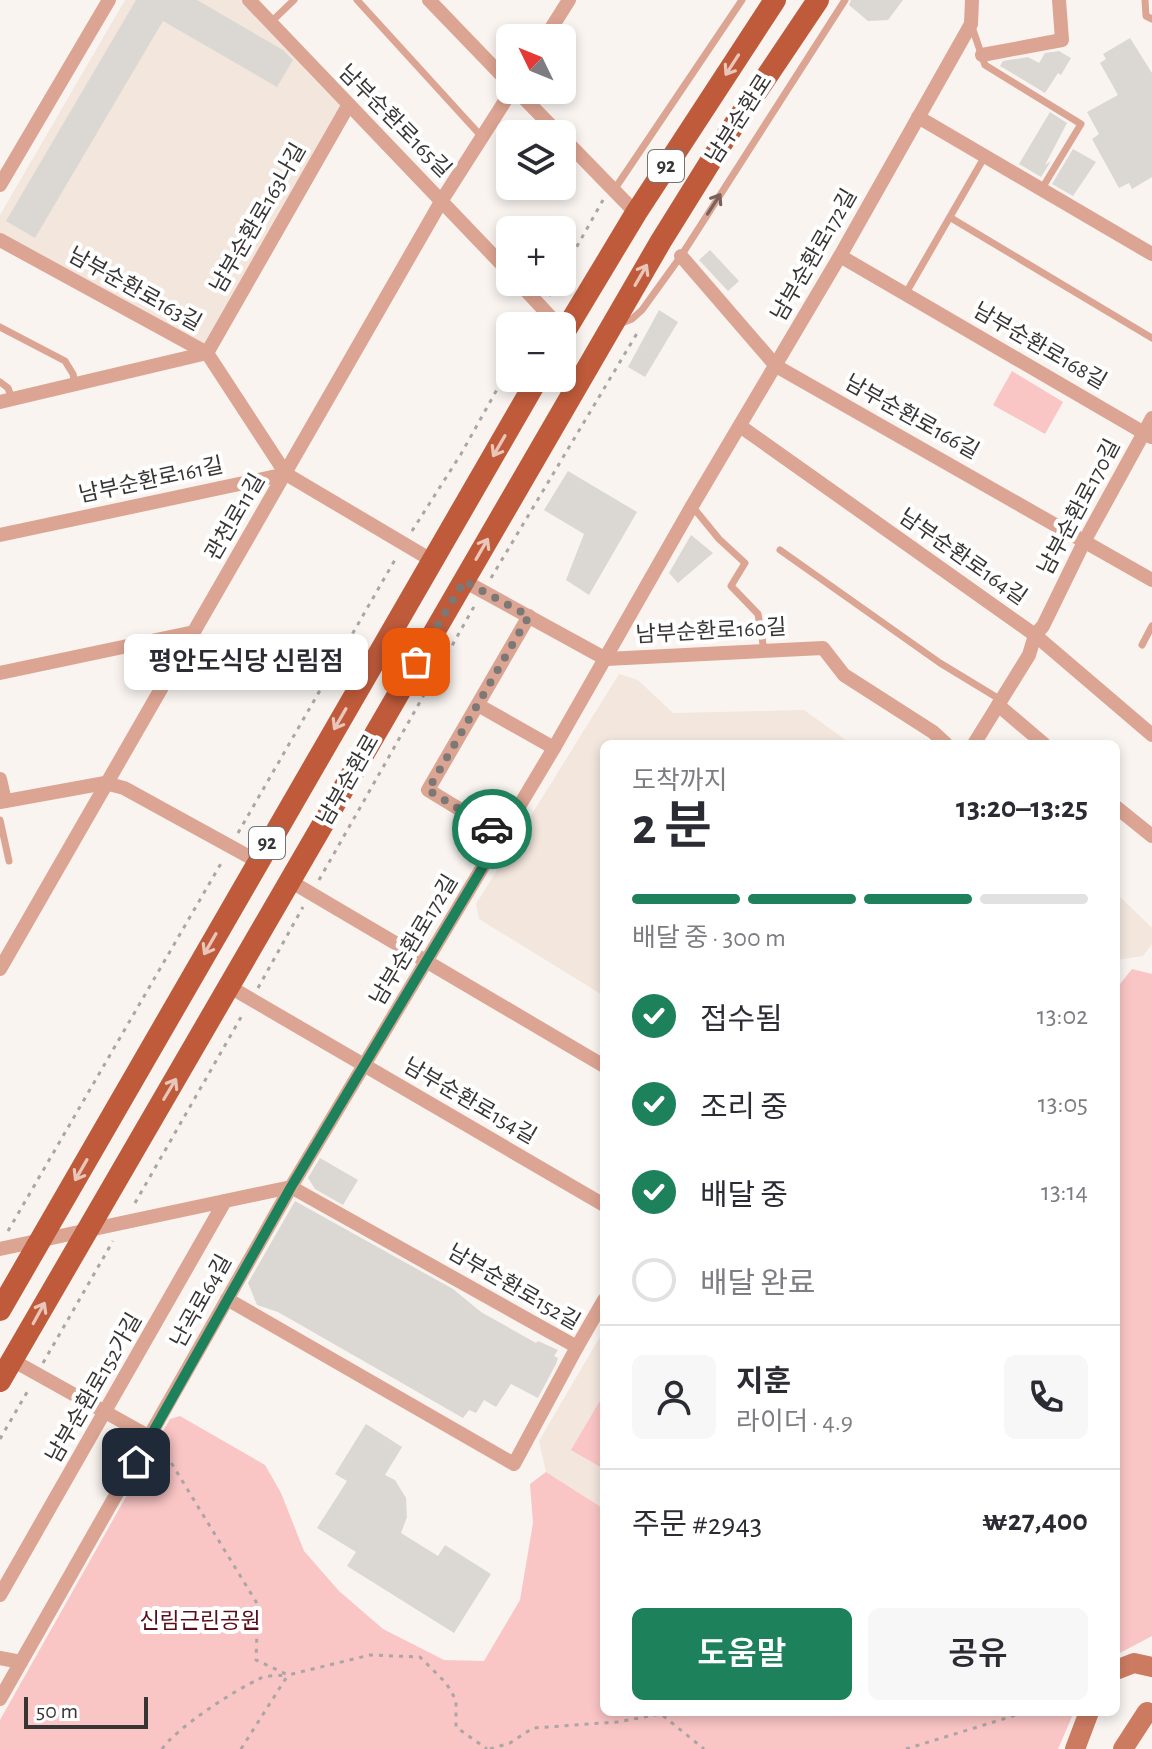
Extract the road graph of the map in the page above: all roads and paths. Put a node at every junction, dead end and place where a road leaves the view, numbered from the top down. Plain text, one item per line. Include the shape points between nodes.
1 (109, 0) edge
2 (249, 0) edge
3 (294, 0) edge
4 (357, 0) edge
5 (429, 0) edge
6 (742, 0) edge
7 (775, 0) edge
8 (818, 0) edge
9 (845, 0) edge
10 (972, 0) edge
11 (1059, 0) edge
12 (1145, 0) edge
13 (567, 1) edge
14 (1152, 19) edge
15 (270, 23) junction
16 (553, 24) edge
17 (971, 24) junction
18 (982, 55) junction
19 (496, 69) edge
20 (504, 104) edge
21 (528, 104) edge
22 (348, 106) junction
23 (918, 117) junction
24 (544, 120) edge
25 (482, 137) junction
26 (576, 152) edge
27 (985, 156) junction
28 (0, 185) edge
29 (614, 190) junction
30 (1041, 190) junction
31 (442, 200) junction
32 (636, 213) junction
33 (951, 218) junction
34 (0, 240) edge
35 (1152, 254) edge
36 (681, 256) junction
37 (840, 256) junction
38 (496, 258) edge
39 (906, 293) junction
40 (531, 296) edge
41 (545, 312) edge
42 (574, 312) edge
43 (613, 324) junction
44 (0, 327) edge
45 (639, 330) dead end
46 (1152, 338) edge
47 (207, 353) junction
48 (776, 366) junction
49 (0, 382) edge
50 (75, 384) junction
51 (496, 391) edge
52 (530, 392) edge
53 (6, 400) edge
54 (1152, 418) edge
55 (740, 426) junction
56 (1148, 435) edge
57 (286, 474) junction
58 (692, 506) junction
59 (0, 535) edge
60 (1085, 540) junction
61 (404, 544) junction
62 (780, 550) dead end
63 (433, 561) junction
64 (1152, 580) edge
65 (474, 586) junction
66 (529, 616) junction
67 (1152, 626) edge
68 (194, 632) junction
69 (1035, 635) junction
70 (1142, 645) dead end
71 (764, 650) junction
72 (606, 659) junction
73 (0, 673) edge
74 (1000, 703) junction
75 (478, 705) junction
76 (1152, 735) edge
77 (942, 740) edge
78 (977, 740) edge
79 (1040, 740) edge
80 (554, 748) junction
81 (0, 779) edge
82 (105, 783) junction
83 (2, 805) edge
84 (1120, 810) edge
85 (0, 820) edge
86 (502, 835) junction
87 (1152, 836) edge
88 (231, 846) junction
89 (9, 861) dead end
90 (257, 861) junction
91 (290, 881) junction
92 (311, 894) junction
93 (2, 963) edge
94 (426, 963) junction
95 (230, 987) junction
96 (251, 999) junction
97 (600, 1064) edge
98 (364, 1065) junction
99 (291, 1187) junction
100 (225, 1201) junction
101 (600, 1203) edge
102 (124, 1223) junction
103 (8, 1231) dead end
104 (85, 1231) junction
105 (41, 1240) junction
106 (0, 1249) edge
107 (227, 1299) junction
108 (600, 1307) edge
109 (0, 1310) edge
110 (577, 1347) junction
111 (12, 1360) junction
112 (37, 1374) junction
113 (0, 1381) edge
114 (105, 1412) junction
115 (152, 1435) junction
116 (0, 1439) edge
117 (0, 1595) edge
118 (0, 1658) edge
119 (21, 1662) junction
120 (1152, 1667) edge
121 (1120, 1668) edge
122 (288, 1675) junction
123 (0, 1699) edge
124 (1147, 1712) dead end
125 (650, 1716) edge
126 (663, 1716) edge
127 (1013, 1716) edge
128 (1087, 1716) edge
129 (162, 1749) edge
130 (241, 1749) edge
131 (489, 1749) edge
132 (704, 1749) edge
133 (906, 1749) edge
134 (1075, 1749) edge
135 (1123, 1749) edge

1 - 28 street
2 - 15 street, 남부순환로165길
3 - 15 lane
4 - 25 lane
5 - 19 street
6 - 29 lane
7 -> 32 main road, 남부순환로 / 92
43 -> 8 main road, 남부순환로 / 92 via 722,143
36 -> 9 lane
10 - 17 street, 남부순환로172길
11 - 18 street via 1062,40
12 - 14 lane via 1146,16
13 - 16 street
15 - 22 street, 남부순환로165길
17 - 18 lane, 남부순환로172길
17 - 23 street, 남부순환로172길
18 - 30 lane, 남부순환로172길 via 985,65 1081,124
20 - 25 street, 관천로11길
21 - 24 street
22 - 31 street, 남부순환로165길
22 - 47 street, 남부순환로163나길
23 - 27 street
23 - 37 street, 남부순환로172길
25 - 31 street, 관천로11길
26 - 29 street
27 - 30 street
27 - 33 lane
29 - 32 street
30 - 35 street
31 - 38 street, 남부순환로165길
31 - 57 street, 관천로11길
32 - 42 main road, 남부순환로 / 92
33 - 39 lane
33 - 46 lane
34 - 47 street, 남부순환로163길
36 - 43 lane via 642,310
36 - 48 street, 남부순환로166길
37 - 39 street, 남부순환로168길
37 - 48 street, 남부순환로172길
39 - 56 street, 남부순환로168길
40 - 41 street
65 -> 43 main road, 남부순환로 / 92
44 - 50 lane via 65,361
45 - 65 path
47 - 50 street
47 - 57 street, 남부순환로163길
48 - 55 street, 남부순환로172길
48 - 60 street, 남부순환로166길
49 - 53 lane via 8,388
50 - 53 street
51 - 61 path
52 -> 63 main road, 남부순환로 / 92
54 - 56 street, 남부순환로170길
55 - 58 street, 남부순환로172길
55 - 69 street, 남부순환로164길
56 - 60 street, 남부순환로170길
57 - 59 street, 남부순환로161길
57 - 61 street
57 - 68 street, 관천로11길
58 - 71 lane via 745,563 731,586 758,614
58 - 72 street, 남부순환로172길
60 - 64 street, 남부순환로166길
60 - 69 street, 남부순환로170길
61 - 63 street
61 - 88 path
62 - 74 lane
63 -> 90 main road, 남부순환로 / 92
65 - 66 street, 남부순환로160길
65 - 91 main road, 남부순환로 / 92
65 - 92 path
66 - 72 street, 남부순환로160길
66 - 75 street
67 - 70 lane
68 - 73 street
68 - 82 street, 관천로11길
69 - 74 street, 남부순환로170길
69 - 76 street, 남부순환로164길
71 - 72 street, 남부순환로160길
71 - 77 street, 남부순환로160길 via 823,648 844,675
72 - 80 street, 남부순환로172길
74 - 78 street, 남부순환로170길
74 - 79 street
75 - 80 street
75 - 86 street via 428,790
80 - 86 street, 남부순환로172길
81 - 83 street
82 - 83 street
82 - 88 street via 124,788
82 - 93 street, 관천로11길
84 - 87 street
85 - 89 lane
86 - 94 street, 남부순환로172길
88 - 90 street
88 - 103 path
90 -> 105 main road, 남부순환로 / 92
91 - 92 street
91 - 95 main road, 남부순환로 / 92
92 - 94 street
92 - 96 path
94 - 97 street
94 - 98 street, 남부순환로172길
95 - 96 street, 남부순환로154길
104 -> 95 main road, 남부순환로 / 92
96 - 98 street, 남부순환로154길
96 - 102 path
98 - 99 street, 남부순환로172길
98 - 101 street, 남부순환로154길
99 - 100 street
99 - 107 street, 난곡로64길
99 - 110 street, 남부순환로152길
100 - 102 street
100 - 114 street, 남부순환로152가길
102 - 104 street
102 - 112 path
104 - 105 street
111 -> 104 main road, 남부순환로 / 92
105 - 106 street
105 - 109 main road, 남부순환로 / 92
107 - 110 street, 남부순환로152길 via 514,1464
107 - 115 street, 난곡로64길
108 - 110 street
111 - 112 street
111 - 113 main road, 남부순환로 / 92
112 - 114 street
112 - 116 path
114 - 115 street
114 - 117 street, 남부순환로152가길
115 - 119 street, 난곡로64길
115 - 122 path via 258,1605 256,1660
118 - 119 street
119 - 123 street, 난곡로64길
120 - 121 main road via 1134,1663
122 - 129 path via 262,1677 198,1717
122 - 130 path
122 - 131 path via 370,1655 420,1657 456,1700 456,1727
124 - 135 main road
125 - 131 path via 533,1728
126 - 132 path
127 - 133 path
128 - 134 main road

